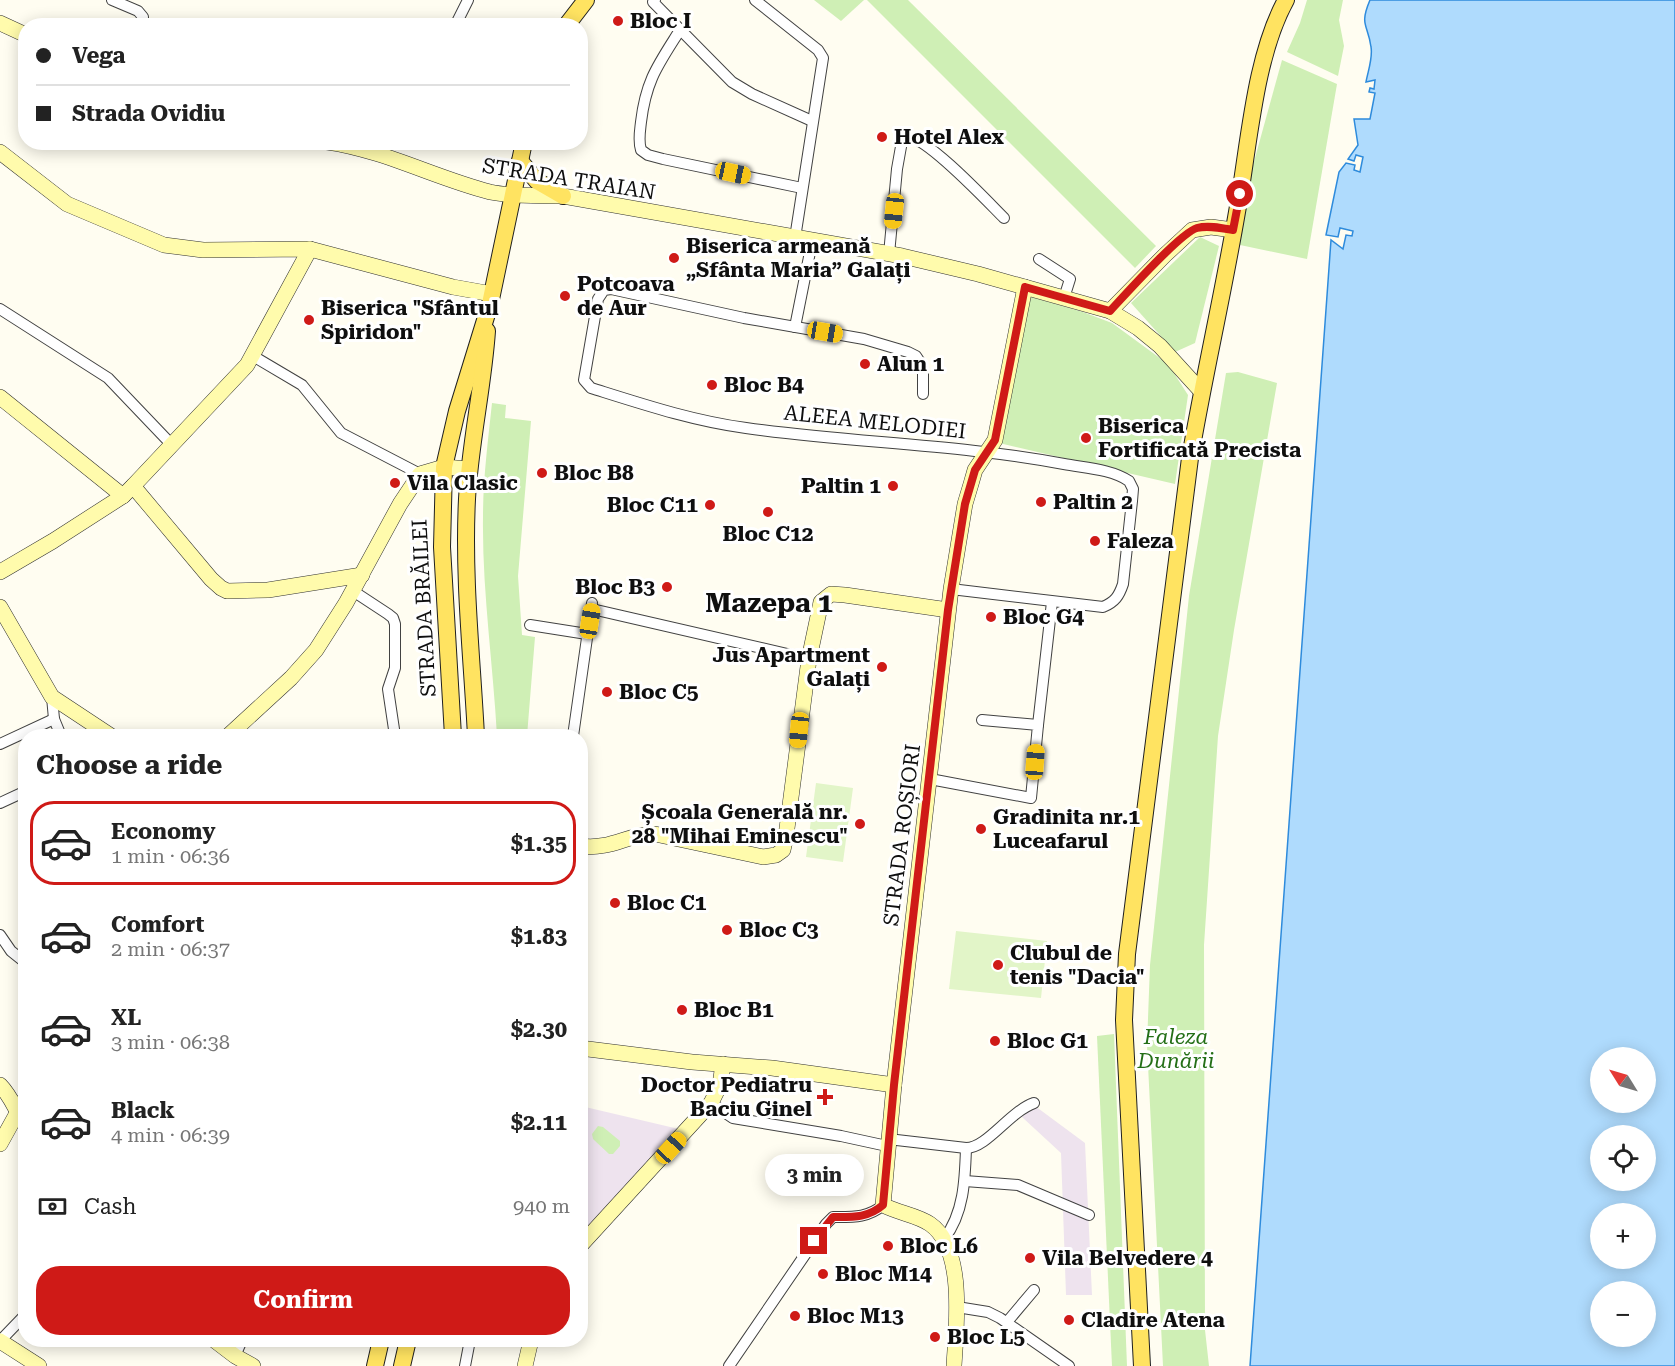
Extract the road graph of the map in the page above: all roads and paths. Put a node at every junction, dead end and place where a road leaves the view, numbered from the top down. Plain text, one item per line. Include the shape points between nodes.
1 (112, 0) edge
2 (468, 0) edge
3 (586, 0) edge
4 (755, 0) edge
5 (1286, 0) edge
6 (654, 1) edge
7 (143, 18) edge
8 (459, 18) edge
9 (572, 18) edge
10 (0, 23) edge
11 (680, 30) junction
12 (18, 31) edge
13 (812, 121) junction
14 (362, 150) edge
15 (522, 150) edge
16 (0, 152) edge
17 (520, 160) junction
18 (802, 188) junction
19 (513, 195) junction
20 (563, 196) junction
21 (1004, 218) dead end
22 (1233, 230) junction
23 (795, 238) junction
24 (812, 242) junction
25 (310, 249) junction
26 (889, 254) junction
27 (1039, 259) dead end
28 (1025, 287) junction
29 (1064, 298) junction
30 (491, 299) junction
31 (0, 309) edge
32 (1110, 311) junction
33 (795, 327) junction
34 (253, 356) junction
35 (1201, 391) junction
36 (923, 394) dead end
37 (0, 397) edge
38 (171, 444) junction
39 (986, 453) junction
40 (444, 467) junction
41 (469, 469) junction
42 (420, 474) junction
43 (128, 491) junction
44 (0, 572) edge
45 (362, 575) junction
46 (951, 589) junction
47 (353, 591) junction
48 (1052, 602) junction
49 (0, 607) edge
50 (948, 610) junction
51 (530, 625) dead end
52 (587, 634) junction
53 (809, 659) junction
54 (52, 697) junction
55 (54, 719) junction
56 (982, 720) dead end
57 (1038, 725) junction
58 (32, 729) edge
59 (58, 729) edge
60 (100, 729) edge
61 (236, 729) edge
62 (394, 729) edge
63 (453, 729) edge
64 (476, 729) edge
65 (574, 729) edge
66 (18, 736) edge
67 (0, 744) edge
68 (930, 779) junction
69 (18, 795) edge
70 (0, 803) edge
71 (588, 846) edge
72 (0, 935) edge
73 (3, 949) edge
74 (18, 958) edge
75 (588, 1049) edge
76 (723, 1064) junction
77 (0, 1085) edge
78 (894, 1085) junction
79 (711, 1103) junction
80 (1034, 1103) dead end
81 (18, 1113) edge
82 (18, 1123) edge
83 (887, 1143) junction
84 (0, 1144) edge
85 (966, 1148) junction
86 (964, 1181) junction
87 (883, 1205) junction
88 (1089, 1215) dead end
89 (588, 1237) edge
90 (944, 1239) junction
91 (1034, 1290) dead end
92 (957, 1307) junction
93 (18, 1322) edge
94 (1007, 1322) junction
95 (0, 1341) edge
96 (223, 1347) edge
97 (239, 1347) edge
98 (379, 1347) edge
99 (406, 1347) edge
100 (469, 1347) edge
101 (529, 1347) edge
102 (235, 1356) junction
103 (39, 1366) edge
104 (253, 1366) edge
105 (375, 1366) edge
106 (402, 1366) edge
107 (465, 1366) edge
108 (525, 1366) edge
109 (729, 1366) edge
110 (954, 1366) edge
111 (1069, 1366) edge
112 (1142, 1366) edge

1 - 7 street via 138,11
2 - 8 street
3 - 9 main road
4 - 13 street via 823,58
5 - 22 main road via 1263,66
6 - 11 street
10 - 12 street
11 - 13 street via 744,90
11 - 18 street via 650,79 642,106 639,142 643,153
13 - 18 street
14 - 19 street, STRADA TRAIAN via 489,191
15 - 17 main road, STRADA BRĂILEI
16 - 25 street via 67,204 164,245 203,250
17 - 19 main road, STRADA BRĂILEI
17 - 20 main road via 537,181
18 - 23 street
19 - 20 street, STRADA TRAIAN
19 - 30 main road, STRADA BRĂILEI
20 - 23 street, STRADA TRAIAN
21 - 26 street via 940,157 908,137 902,141 897,169
22 - 32 street via 1192,230
22 - 35 main road
23 - 24 street, STRADA TRAIAN
24 - 26 street, STRADA TRAIAN
24 - 33 street
25 - 30 street
25 - 34 street
26 - 28 street, STRADA TRAIAN
27 - 29 street via 1070,279
28 - 29 street, STRADA TRAIAN
28 - 39 street, STRADA ROȘIORI via 995,440
29 - 32 street, STRADA TRAIAN
30 - 40 main road, STRADA BRĂILEI
30 - 41 main road, STRADA BRĂILEI
31 - 38 street via 108,378
32 - 35 street, STRADA TRAIAN via 1160,346
33 - 36 street via 864,339 916,356 923,373
33 - 39 street, ALEEA MELODIEI via 607,289 598,299 584,381 591,388 650,406 743,428
34 - 38 street
34 - 42 street via 302,386 341,434
35 - 112 main road via 1127,954 1124,1020
37 - 43 street
38 - 43 street
39 - 46 street, STRADA ROȘIORI via 975,470 965,504
39 - 48 street, ALEEA MELODIEI via 1112,473 1129,481 1133,489 1119,596 1103,608
40 - 41 street
40 - 42 street
40 - 63 main road, STRADA BRĂILEI via 442,548
41 - 64 main road, STRADA BRĂILEI via 466,534
42 - 45 street
43 - 44 street
43 - 45 street via 227,591 268,590
45 - 47 street
46 - 48 street, ALEEA MELODIEI
46 - 50 street, STRADA ROȘIORI
47 - 61 street via 316,650
47 - 62 street via 388,614 395,624 395,668 388,689
48 - 57 street
49 - 54 street
50 - 53 street via 831,594 820,602
50 - 68 street, STRADA ROȘIORI
51 - 52 street
52 - 53 street via 592,606
52 - 65 street
53 - 71 street via 783,850 763,857 655,834 642,834 604,847
54 - 55 street
54 - 60 street
55 - 58 street
55 - 59 street
56 - 57 street
57 - 68 street via 1031,798
66 - 67 street
68 - 78 street, STRADA ROȘIORI
69 - 70 street
72 - 73 street
73 - 74 street
75 - 76 street
76 - 78 street
76 - 79 street via 720,1084
77 - 81 street
78 - 83 street, STRADA ROȘIORI
79 - 83 street via 733,1118
79 - 89 street
80 - 85 street via 1007,1120 981,1144
82 - 84 street
83 - 85 street
83 - 87 street, STRADA ROȘIORI
85 - 86 street
86 - 88 street via 1018,1185
86 - 90 street via 957,1217
87 - 90 street via 931,1225
87 - 109 street via 864,1217 833,1217 826,1224
90 - 92 street via 952,1262
91 - 94 street
92 - 94 street via 988,1312
92 - 110 street
93 - 95 street
94 - 111 street
95 - 103 street
96 - 102 street
97 - 102 street
98 - 105 main road
99 - 106 main road
100 - 107 street
101 - 108 street
102 - 104 street

